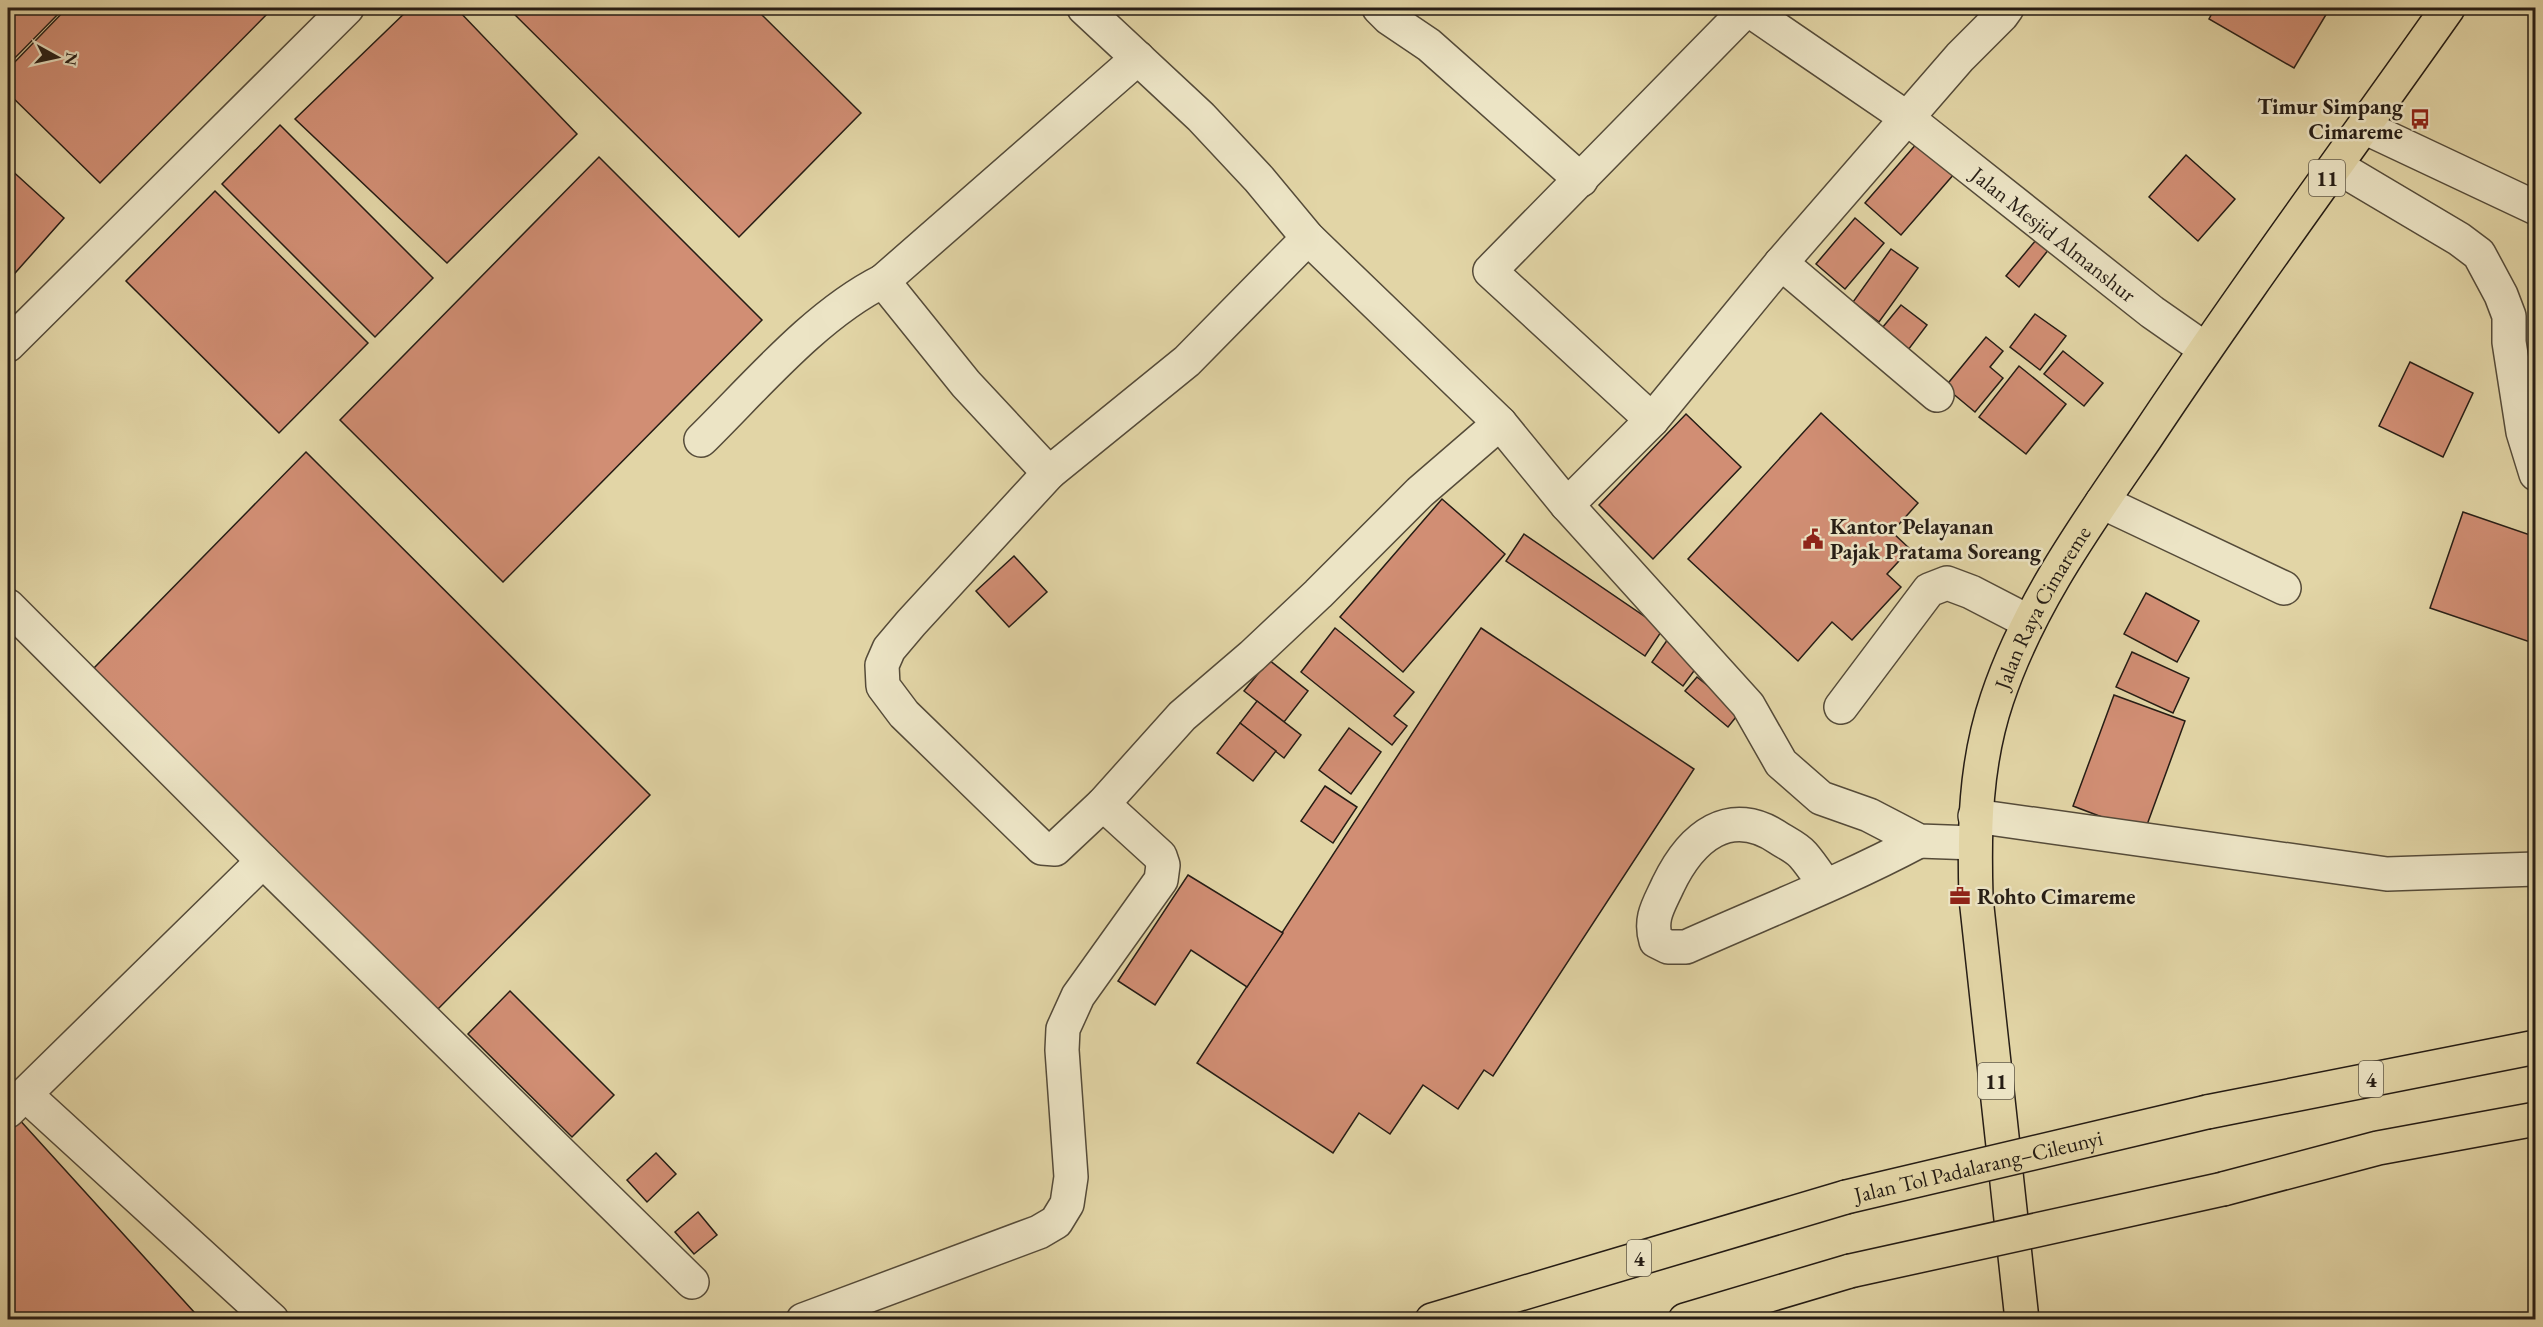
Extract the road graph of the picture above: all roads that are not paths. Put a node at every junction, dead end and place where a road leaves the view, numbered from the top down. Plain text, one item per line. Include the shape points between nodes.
1 (347, 8) edge
2 (1084, 8) edge
3 (1379, 8) edge
4 (1746, 8) edge
5 (2007, 8) edge
6 (2448, 8) edge
7 (1138, 57) junction
8 (1907, 118) junction
9 (2364, 127) junction
10 (2336, 166) junction
11 (1581, 180) junction
12 (2535, 208) edge
13 (1308, 238) junction
14 (1781, 263) junction
15 (883, 281) junction
16 (8, 345) edge
17 (2205, 349) junction
18 (1937, 395) dead end
19 (1652, 420) junction
20 (1500, 423) junction
21 (701, 440) dead end
22 (1049, 473) junction
23 (2535, 474) edge
24 (2102, 502) junction
25 (1567, 505) junction
26 (2284, 588) dead end
27 (8, 606) edge
28 (2029, 622) junction
29 (1841, 707) dead end
30 (1103, 804) junction
31 (1975, 829) junction
32 (1919, 841) junction
33 (262, 861) junction
34 (2535, 869) edge
35 (1825, 885) junction
36 (2535, 1047) edge
37 (17, 1103) edge
38 (2535, 1119) edge
39 (692, 1282) dead end
40 (272, 1320) edge
41 (802, 1320) edge
42 (1432, 1320) edge
43 (1685, 1320) edge
44 (2022, 1320) edge

1 - 16 street
2 - 7 street
3 - 11 street via 1429,45
4 - 8 street, Jalan Mesjid Almanshur
4 - 11 street
5 - 8 street
6 - 9 highway, Jalan Raya Cimareme / 11
7 - 13 street via 1201,117
7 - 15 street
8 - 14 street
8 - 17 street, Jalan Mesjid Almanshur via 2152,312
9 - 10 highway, Jalan Raya Cimareme / 11
9 - 12 street
10 - 17 highway, Jalan Raya Cimareme / 11
10 - 23 street via 2479,254 2509,316 2509,342 2523,432
11 - 19 street via 1490,271
13 - 20 street
13 - 22 street via 1187,361
14 - 18 street
14 - 19 street
15 - 21 street via 857,294 826,319
15 - 22 street via 966,384
17 - 24 highway, Jalan Raya Cimareme / 11
19 - 25 street
20 - 25 street
20 - 30 street via 1420,492 1318,594 1182,716
22 - 30 street via 889,649 882,665 884,686 904,714 1042,848 1054,849
24 - 26 street
24 - 28 highway, Jalan Raya Cimareme / 11
25 - 32 street via 1748,705 1780,763 1821,798 1869,815
27 - 33 street
28 - 29 street via 1971,591 1947,583 1929,590
28 - 31 highway, Jalan Raya Cimareme / 11 via 1988,730 1978,779
30 - 41 street via 1160,856 1164,873 1086,982 1063,1029 1071,1177 1068,1204 1056,1222 1039,1232
31 - 32 street
31 - 34 street via 2387,874
31 - 44 highway, Jalan Raya Cimareme / 11 via 1976,898
32 - 35 street
33 - 37 street
33 - 39 street
35 - 35 street via 1686,947 1668,947 1656,941 1652,927 1656,911 1678,864 1707,833 1735,823 1764,828 1802,853
36 - 42 highway, Jalan Tol Padalarang–Cileunyi / 4, bridge via 2208,1112 1846,1197
37 - 40 street
38 - 43 highway, bridge via 2378,1148 2223,1189 1850,1271

